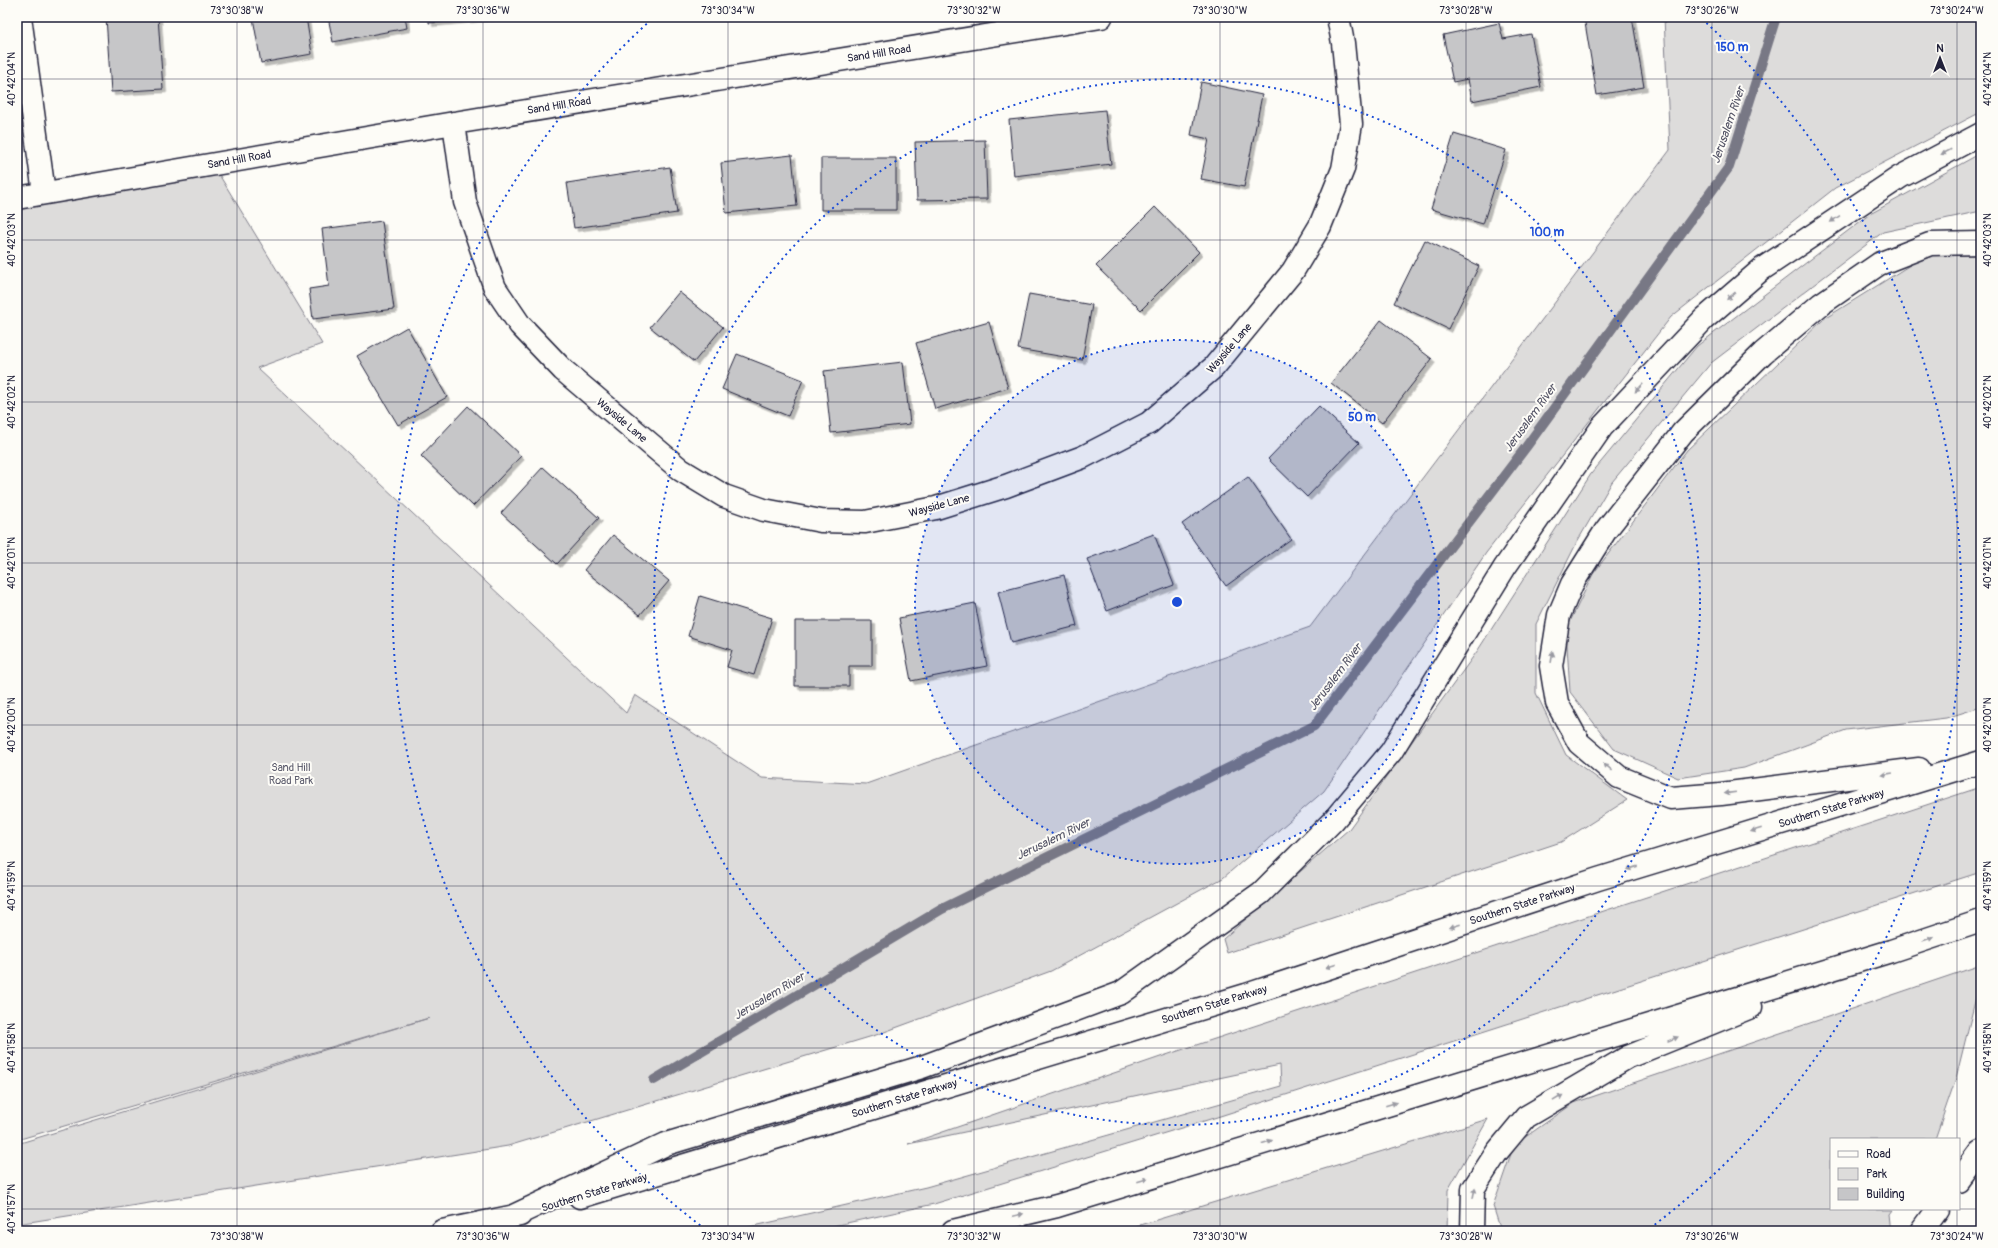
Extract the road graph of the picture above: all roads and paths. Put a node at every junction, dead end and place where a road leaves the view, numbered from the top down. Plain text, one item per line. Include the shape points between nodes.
1 (20, 17) edge
2 (1102, 17) edge
3 (1338, 17) edge
4 (454, 123) junction
5 (1981, 134) edge
6 (44, 193) junction
7 (17, 198) edge
8 (1981, 243) edge
9 (1981, 760) edge
10 (1981, 921) edge
11 (1891, 951) junction
12 (1981, 1151) edge
13 (1960, 1180) edge
14 (1937, 1210) edge
15 (507, 1219) junction
16 (442, 1231) edge
17 (953, 1231) edge
18 (1472, 1231) edge
19 (1922, 1231) edge

1 - 6 main road
2 - 4 main road, Sand Hill Road
3 - 4 main road, Wayside Lane via 1351,124 1343,168 1320,226 1293,271 1214,367 1148,423 1083,457 1006,486 936,508 865,522 821,521 764,510 724,496 681,470 563,370 520,326 495,288 465,202
4 - 6 main road, Sand Hill Road
5 -> 15 main road via 1900,177 1762,268 1704,319 1623,404 1602,427 1505,567 1391,752 1333,821 1261,893 1121,993 922,1067 666,1144
6 - 7 main road, Sand Hill Road
9 -> 8 main road via 1870,776 1671,798 1619,777 1579,743 1557,703 1551,666 1559,615 1564,602 1572,584 1606,530 1683,432 1758,358 1821,304 1878,264 1930,244
9 -> 15 main road, Southern State Parkway via 1598,879 1246,995
11 -> 10 main road
17 -> 11 main road via 1056,1206
18 -> 11 main road via 1473,1189 1497,1152 1526,1117 1628,1057
12 - 13 main road
14 - 19 main road
15 - 16 main road, Southern State Parkway

